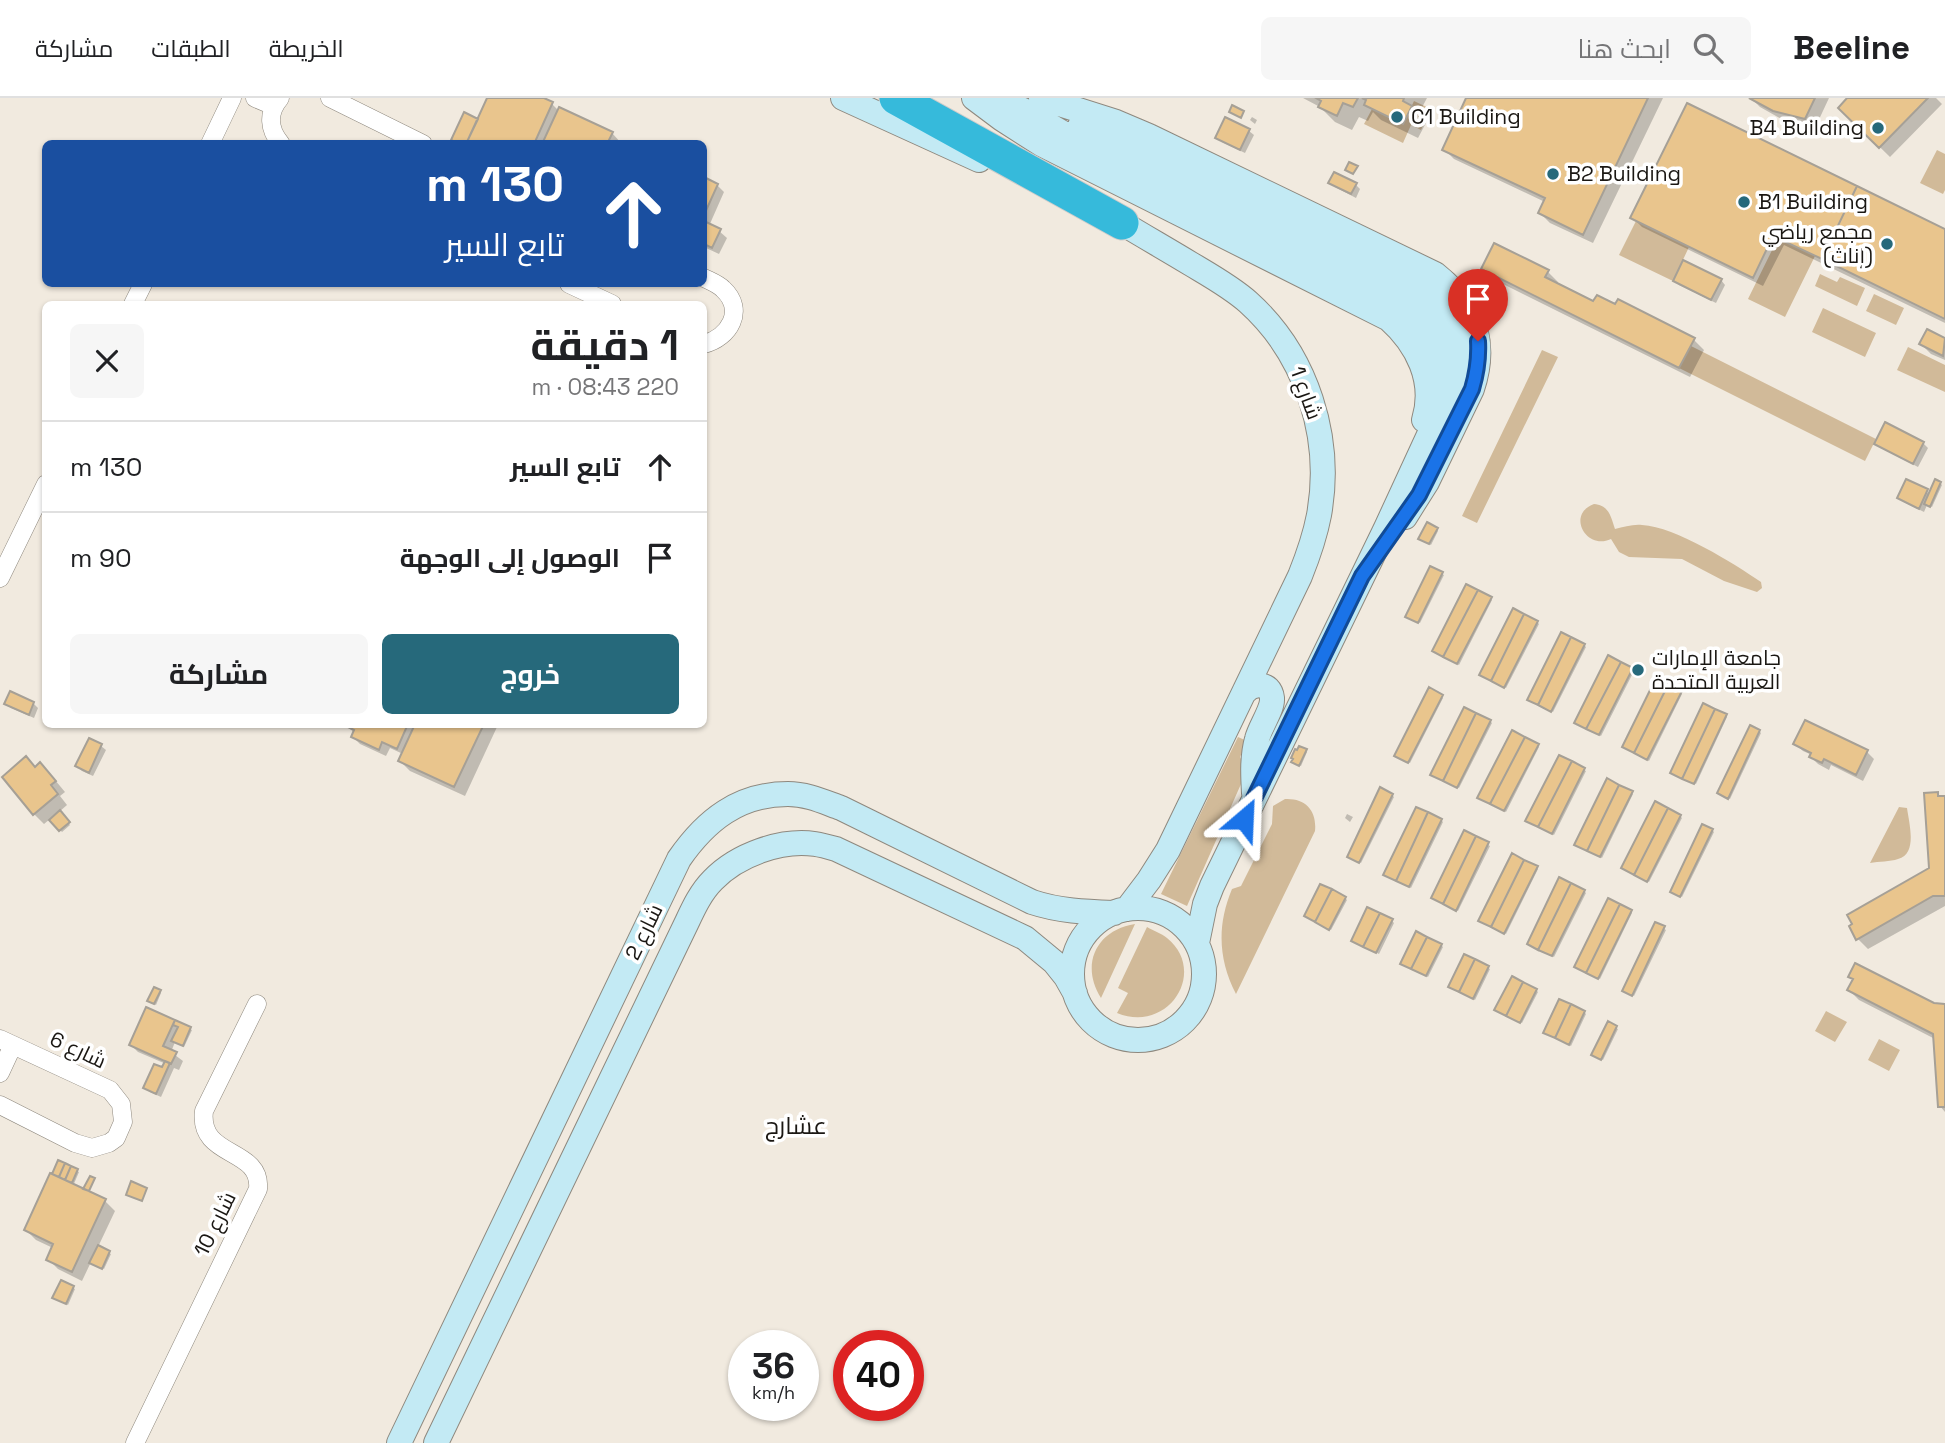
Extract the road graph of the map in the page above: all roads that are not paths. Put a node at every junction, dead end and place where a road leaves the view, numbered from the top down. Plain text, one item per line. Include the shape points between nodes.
1 (232, 98) edge
2 (256, 98) edge
3 (330, 98) edge
4 (843, 98) edge
5 (896, 98) edge
6 (974, 98) edge
7 (996, 98) edge
8 (276, 102) edge
9 (1032, 104) edge
10 (213, 140) edge
11 (279, 140) edge
12 (415, 140) edge
13 (1122, 223) junction
14 (707, 280) edge
15 (575, 287) edge
16 (606, 301) edge
17 (707, 343) edge
18 (42, 492) edge
19 (1362, 576) junction
20 (0, 578) edge
21 (1244, 693) junction
22 (1254, 797) junction
23 (1121, 911) junction
24 (1197, 943) junction
25 (1075, 993) junction
26 (257, 1004) dead end
27 (6, 1042) edge
28 (0, 1073) edge
29 (0, 1105) edge
30 (135, 1443) edge
31 (399, 1443) edge
32 (436, 1443) edge

1 - 10 street
2 - 8 street
3 - 12 street
4 - 13 street, شارع 1
5 - 13 highway
6 - 19 street via 1041,144 1373,310 1402,330 1426,378 1426,415
7 - 9 street
8 - 11 street via 270,119
9 - 19 street via 1104,157 1390,296 1422,320 1441,355 1440,411
9 - 19 street via 1410,284 1439,305 1459,350 1459,390 1388,540
13 - 21 street, شارع 1 via 1248,302 1280,338 1313,404 1323,483 1312,546
14 - 17 street via 729,296 733,317 723,336
15 - 16 street
18 - 20 street
19 - 22 street
21 - 22 street via 1261,685 1272,696 1253,756
21 - 23 street, شارع 1 via 1168,850
22 - 24 street via 1212,886
23 - 24 street via 1150,909 1172,918
23 - 25 street via 1091,928 1076,952
23 - 31 street, شارع 2 via 1073,912 1032,902 813,797 760,797 719,815 694,837 679,859
24 - 25 street via 1204,970 1202,993 1191,1014 1163,1035 1139,1040 1106,1032 1089,1018
25 - 32 street, شارع 2 via 1054,962 1025,938 836,849 791,844 733,865 714,879 687,922
26 - 30 street, شارع 10 via 203,1120 214,1142 254,1169 258,1189
27 - 28 street, شارع 6
27 - 29 street, شارع 6 via 110,1090 121,1104 124,1122 116,1138 92,1148

